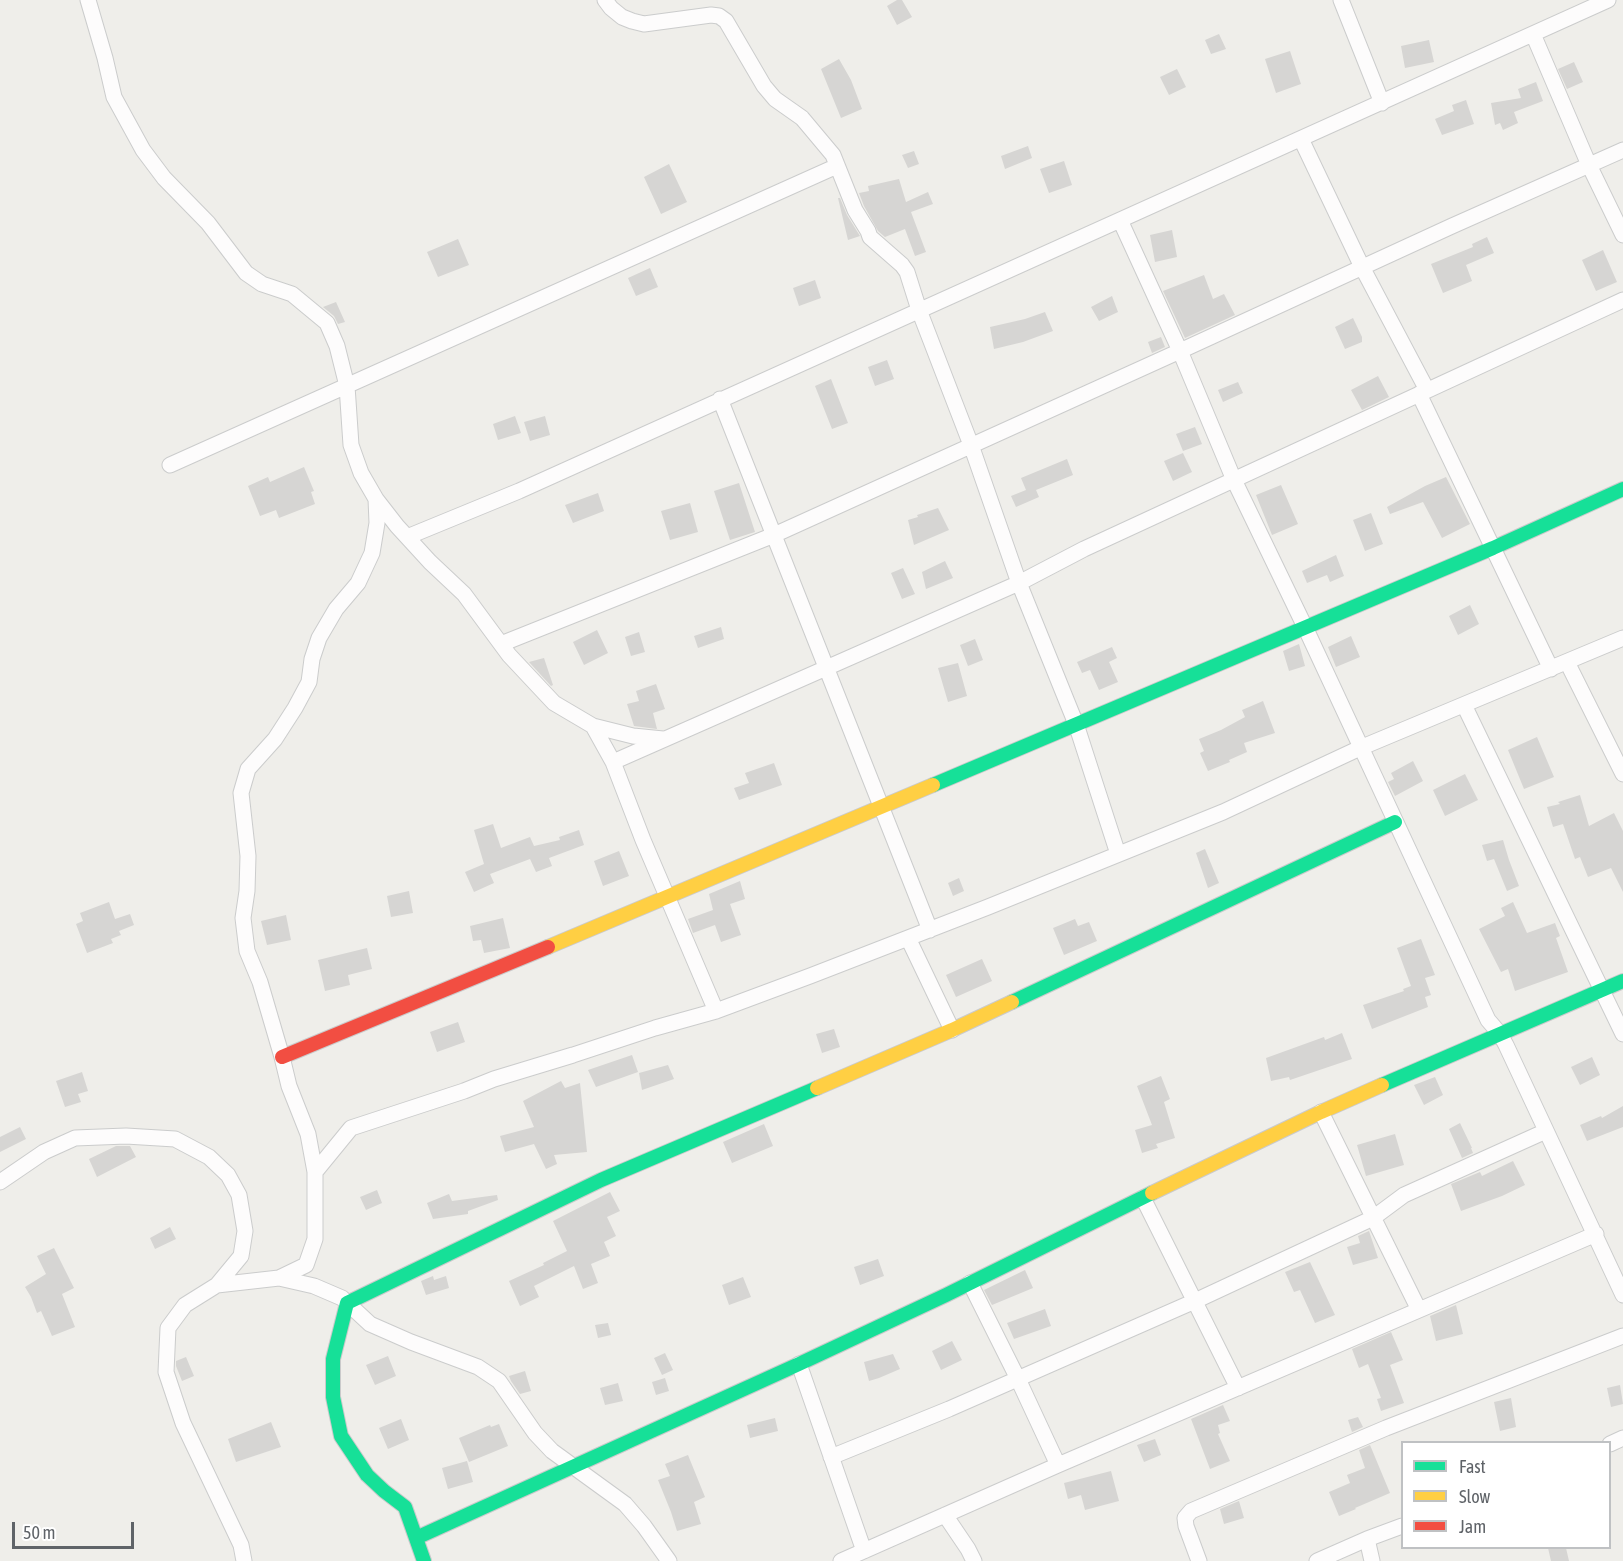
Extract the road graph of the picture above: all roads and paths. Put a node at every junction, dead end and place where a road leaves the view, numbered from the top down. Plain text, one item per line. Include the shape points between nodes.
1 (88, 0) edge
2 (605, 0) edge
3 (1341, 0) edge
4 (1608, 0) edge
5 (1533, 34) junction
6 (1382, 103) junction
7 (1301, 139) junction
8 (1623, 150) edge
9 (1589, 165) junction
10 (837, 166) junction
11 (1120, 220) junction
12 (1623, 235) edge
13 (1362, 267) junction
14 (1623, 300) edge
15 (919, 310) junction
16 (1180, 351) junction
17 (347, 386) junction
18 (1423, 392) junction
19 (720, 399) junction
20 (971, 445) junction
21 (170, 465) dead end
22 (1234, 480) junction
23 (1623, 489) edge
24 (376, 499) junction
25 (774, 535) junction
26 (407, 537) junction
27 (1493, 548) junction
28 (1019, 583) junction
29 (1305, 627) junction
30 (1623, 638) edge
31 (501, 644) junction
32 (1567, 662) junction
33 (826, 668) junction
34 (1551, 669) junction
35 (1464, 705) junction
36 (1076, 724) junction
37 (593, 726) junction
38 (666, 739) junction
39 (1360, 748) junction
40 (613, 762) junction
41 (1623, 774) edge
42 (880, 807) junction
43 (1395, 822) junction
44 (1118, 854) junction
45 (668, 898) junction
46 (930, 930) junction
47 (908, 938) junction
48 (1623, 981) edge
49 (1601, 990) junction
50 (716, 1011) junction
51 (952, 1030) junction
52 (1500, 1034) junction
53 (1623, 1034) edge
54 (282, 1057) junction
55 (1321, 1112) junction
56 (1546, 1131) junction
57 (315, 1172) junction
58 (0, 1182) edge
59 (1143, 1198) junction
60 (1373, 1218) junction
61 (1596, 1234) junction
62 (279, 1278) junction
63 (970, 1283) junction
64 (217, 1285) junction
65 (1623, 1295) edge
66 (1195, 1301) junction
67 (347, 1303) junction
68 (1419, 1310) junction
69 (1623, 1336) edge
70 (799, 1364) junction
71 (1018, 1379) junction
72 (1238, 1388) junction
73 (831, 1457) junction
74 (1058, 1465) junction
75 (574, 1466) junction
76 (945, 1515) junction
77 (1401, 1526) edge
78 (416, 1538) junction
79 (1367, 1539) junction
80 (864, 1551) junction
81 (244, 1561) edge
82 (424, 1561) edge
83 (669, 1561) edge
84 (841, 1561) edge
85 (974, 1561) edge
86 (1199, 1561) edge
87 (1317, 1561) edge
88 (1372, 1561) edge

1 - 17 street via 114,97 143,150 246,273 262,284 292,294 327,323
2 - 10 street via 622,17 644,24 711,15 726,21 764,86 802,118 833,155
3 - 6 street
4 - 5 street
5 - 6 street
5 - 9 street
6 - 7 street
7 - 11 street
7 - 13 street
8 - 9 street
9 - 12 street
9 - 13 street
10 - 15 street via 870,237 907,272
10 - 17 street
11 - 15 street
11 - 16 street
13 - 16 street
13 - 18 street
14 - 18 street
15 - 19 street
15 - 20 street
16 - 20 street
16 - 22 street
17 - 21 street
17 - 24 street via 351,445
18 - 22 street
18 - 27 street
19 - 25 street
19 - 26 street via 519,491
20 - 25 street
20 - 28 street
22 - 28 street
22 - 29 street
23 - 27 street
24 - 26 street
24 - 54 street via 372,553 358,583 319,638 309,682 300,699 275,739 248,769 241,793 248,856 243,918 247,951
25 - 31 street
25 - 33 street
26 - 31 street via 464,594
27 - 29 street
27 - 34 street
28 - 33 street
28 - 36 street
29 - 36 street
29 - 39 street
30 - 32 street
31 - 37 street via 554,703
32 - 34 street
32 - 41 street
33 - 38 street
33 - 42 street
34 - 35 street
35 - 39 street
35 - 49 street
36 - 42 street
36 - 44 street
37 - 38 street
37 - 40 street
38 - 40 street
39 - 43 street
39 - 44 street via 1223,812
40 - 45 street
42 - 45 street
42 - 46 street
43 - 51 street
43 - 52 street via 1488,1020
44 - 46 street
45 - 50 street
45 - 54 street
46 - 47 street
47 - 50 street
47 - 51 street
48 - 49 street
49 - 52 street
49 - 53 street
50 - 57 street via 494,1079 351,1128
51 - 67 street via 601,1180
52 - 55 street
52 - 56 street
54 - 57 street via 308,1134
55 - 59 street
55 - 60 street
56 - 60 street via 1404,1195
56 - 61 street
57 - 62 street via 315,1239 306,1265
58 - 64 street via 44,1152 75,1138 175,1139 209,1157 228,1175 239,1195 245,1231 241,1256
59 - 63 street
59 - 66 street
60 - 66 street
60 - 68 street
61 - 65 street
61 - 68 street
62 - 64 street
62 - 67 street via 314,1286
63 - 70 street
63 - 71 street
64 - 81 street via 185,1305 168,1328 166,1372 183,1423 241,1545
66 - 71 street
66 - 72 street
67 - 75 street via 370,1324 478,1367 499,1382 535,1433
67 - 78 street via 333,1359 333,1397 341,1436 367,1475 405,1507
68 - 72 street
69 - 86 street via 1386,1428 1191,1512 1185,1518 1186,1526
70 - 73 street
70 - 75 street
71 - 73 street
71 - 74 street
72 - 74 street
73 - 80 street
74 - 76 street
75 - 78 street
75 - 83 street via 625,1504
76 - 80 street
76 - 85 street
77 - 79 street
78 - 82 street
79 - 87 street
79 - 88 street
80 - 84 street

